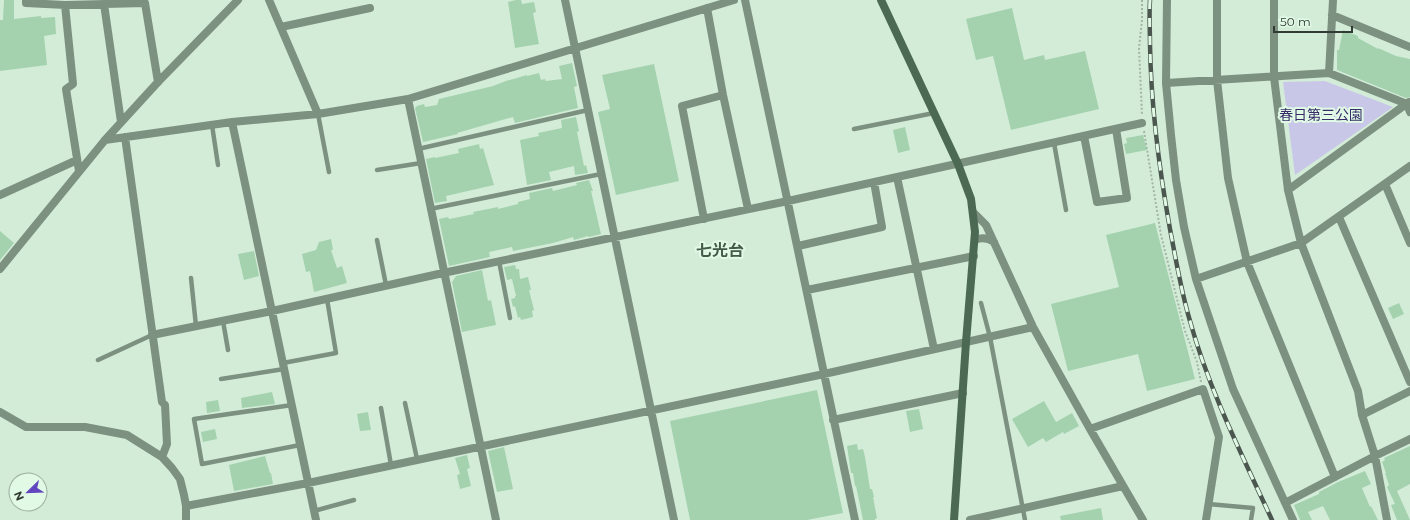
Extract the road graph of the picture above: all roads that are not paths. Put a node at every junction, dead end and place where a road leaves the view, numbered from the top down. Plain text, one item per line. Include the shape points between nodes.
1 (26, 0) edge
2 (238, 0) edge
3 (269, 0) edge
4 (565, 0) edge
5 (734, 0) edge
6 (745, 0) edge
7 (880, 0) edge
8 (1167, 0) edge
9 (1217, 0) edge
10 (1274, 0) edge
11 (1333, 0) edge
12 (104, 4) junction
13 (65, 5) junction
14 (370, 8) dead end
15 (707, 8) junction
16 (1332, 15) junction
17 (281, 27) junction
18 (1410, 47) edge
19 (575, 49) junction
20 (1329, 73) junction
21 (1274, 77) junction
22 (1217, 80) junction
23 (158, 82) junction
24 (1166, 83) junction
25 (723, 95) junction
26 (408, 99) junction
27 (1409, 106) edge
28 (588, 110) junction
29 (934, 112) junction
30 (318, 114) junction
31 (121, 122) junction
32 (232, 122) junction
33 (1142, 123) road end
34 (212, 125) junction
35 (854, 129) dead end
36 (1116, 129) junction
37 (1084, 136) junction
38 (125, 137) junction
39 (105, 140) junction
40 (1054, 143) junction
41 (418, 149) junction
42 (77, 160) junction
43 (421, 163) junction
44 (958, 164) junction
45 (218, 165) dead end
46 (1410, 166) edge
47 (377, 170) dead end
48 (79, 171) junction
49 (329, 172) dead end
50 (601, 174) junction
51 (897, 177) junction
52 (874, 182) junction
53 (1385, 184) junction
54 (1288, 190) junction
55 (0, 195) edge
56 (788, 201) junction
57 (430, 209) junction
58 (748, 210) junction
59 (1066, 210) dead end
60 (974, 213) junction
61 (1339, 216) junction
62 (704, 219) junction
63 (614, 237) junction
64 (377, 240) dead end
65 (975, 240) junction
66 (994, 242) junction
67 (1301, 243) junction
68 (1410, 243) edge
69 (798, 246) junction
70 (974, 256) junction
71 (499, 261) junction
72 (1247, 262) junction
73 (917, 267) junction
74 (0, 269) edge
75 (443, 272) junction
76 (191, 278) dead end
77 (1196, 279) junction
78 (386, 286) junction
79 (807, 290) junction
80 (327, 299) junction
81 (981, 302) dead end
82 (272, 311) junction
83 (510, 318) dead end
84 (224, 321) junction
85 (196, 326) junction
86 (1033, 327) junction
87 (152, 335) junction
88 (990, 336) junction
89 (966, 342) junction
90 (934, 349) junction
91 (228, 350) dead end
92 (98, 360) dead end
93 (283, 366) junction
94 (824, 374) junction
95 (221, 379) dead end
96 (1410, 382) edge
97 (1410, 391) edge
98 (963, 393) junction
99 (405, 402) dead end
100 (292, 405) junction
101 (381, 408) dead end
102 (651, 410) junction
103 (0, 412) edge
104 (1362, 414) junction
105 (833, 420) junction
106 (1090, 429) junction
107 (1410, 439) edge
108 (300, 445) junction
109 (480, 445) junction
110 (1375, 456) junction
111 (162, 457) junction
112 (417, 459) junction
113 (391, 465) junction
114 (1335, 477) junction
115 (308, 483) junction
116 (1123, 486) junction
117 (354, 500) dead end
118 (1285, 503) junction
119 (1208, 504) junction
120 (186, 506) junction
121 (1023, 508) junction
122 (314, 511) junction
123 (186, 520) edge
124 (316, 520) edge
125 (496, 520) edge
126 (674, 520) edge
127 (855, 520) edge
128 (954, 520) edge
129 (970, 520) edge
130 (1025, 520) edge
131 (1143, 520) edge
132 (1206, 520) edge
133 (1251, 520) edge
134 (1293, 520) edge
135 (1387, 520) edge

1 - 13 street via 26,3
2 - 23 street
3 - 17 street
4 - 19 street
5 - 15 street
6 - 56 street
7 - 29 street
8 - 24 street
9 - 22 street
10 - 21 street
11 - 16 street
12 - 13 street
12 - 23 street via 145,3
12 - 31 street
13 - 42 street via 73,84 66,89
14 - 17 street
15 - 19 street
15 - 25 street
16 - 18 street
16 - 20 street
17 - 30 street
19 - 26 street
19 - 28 street
20 - 21 street
20 - 27 street
21 - 22 street
21 - 54 street
22 - 24 street
22 - 72 street via 1228,178
23 - 31 street
24 - 77 street via 1176,180
25 - 58 street
25 - 62 street via 682,106
26 - 30 street
26 - 41 street
27 - 54 street
28 - 41 lane
28 - 50 street
29 - 35 lane
29 - 44 street
30 - 32 street
30 - 49 lane
31 - 39 street
32 - 34 street
32 - 82 street
33 - 36 street
34 - 38 street
34 - 45 lane
36 - 37 street
36 - 37 street via 1127,198 1097,202
37 - 40 street
38 - 39 street
38 - 87 street
39 - 48 street
40 - 44 street
40 - 59 lane
41 - 43 street
42 - 48 street
42 - 55 street
43 - 47 lane
43 - 57 street
44 - 51 street
44 - 60 street via 972,199
46 - 53 street
48 - 74 street
50 - 57 lane
50 - 63 street
51 - 52 street
51 - 73 street
52 - 56 street
52 - 69 street via 882,227
53 - 61 street
53 - 68 street
54 - 67 street
56 - 58 street
56 - 69 street
57 - 75 street
58 - 62 street
60 - 65 street
60 - 66 street via 986,225
61 - 67 street
61 - 96 street
62 - 63 street
63 - 71 street
63 - 102 street
64 - 78 lane
65 - 66 street via 979,238
65 - 70 street
66 - 86 street
67 - 72 street
67 - 104 street via 1358,391
69 - 79 street
70 - 73 street
70 - 89 street
71 - 75 street
71 - 83 lane
72 - 77 street
72 - 114 street
73 - 79 street
73 - 90 street
75 - 78 street
75 - 109 street
76 - 85 lane
77 - 118 street via 1233,389
78 - 80 street
79 - 94 street
80 - 82 street
80 - 93 lane via 336,353
81 - 88 lane
82 - 84 street
82 - 93 street
84 - 85 street
84 - 91 lane
85 - 87 street
86 - 88 street
86 - 106 street
87 - 92 lane
87 - 111 street via 162,402 165,405 167,444
88 - 89 street
88 - 121 lane
89 - 90 street
89 - 98 street
90 - 94 street
93 - 95 lane
93 - 100 street
94 - 102 street
94 - 105 street
97 - 104 street
98 - 105 street
98 - 128 street
99 - 112 lane
100 - 108 street
100 - 108 lane via 194,419 202,464
101 - 113 lane
102 - 109 street
102 - 126 street
103 - 111 street via 26,427 85,427 127,435
104 - 110 street
105 - 127 street
106 - 116 street
106 - 119 street via 1203,389 1219,437
107 - 110 street
108 - 115 street
109 - 112 street
109 - 125 street
110 - 114 street
110 - 135 street
111 - 120 street via 180,479
112 - 113 street
113 - 115 street
114 - 118 street
115 - 120 street
115 - 122 street
116 - 121 street
116 - 131 street
117 - 122 lane
118 - 134 street
119 - 132 street
119 - 133 lane via 1253,508
120 - 123 street
121 - 129 street
121 - 130 lane
122 - 124 street

